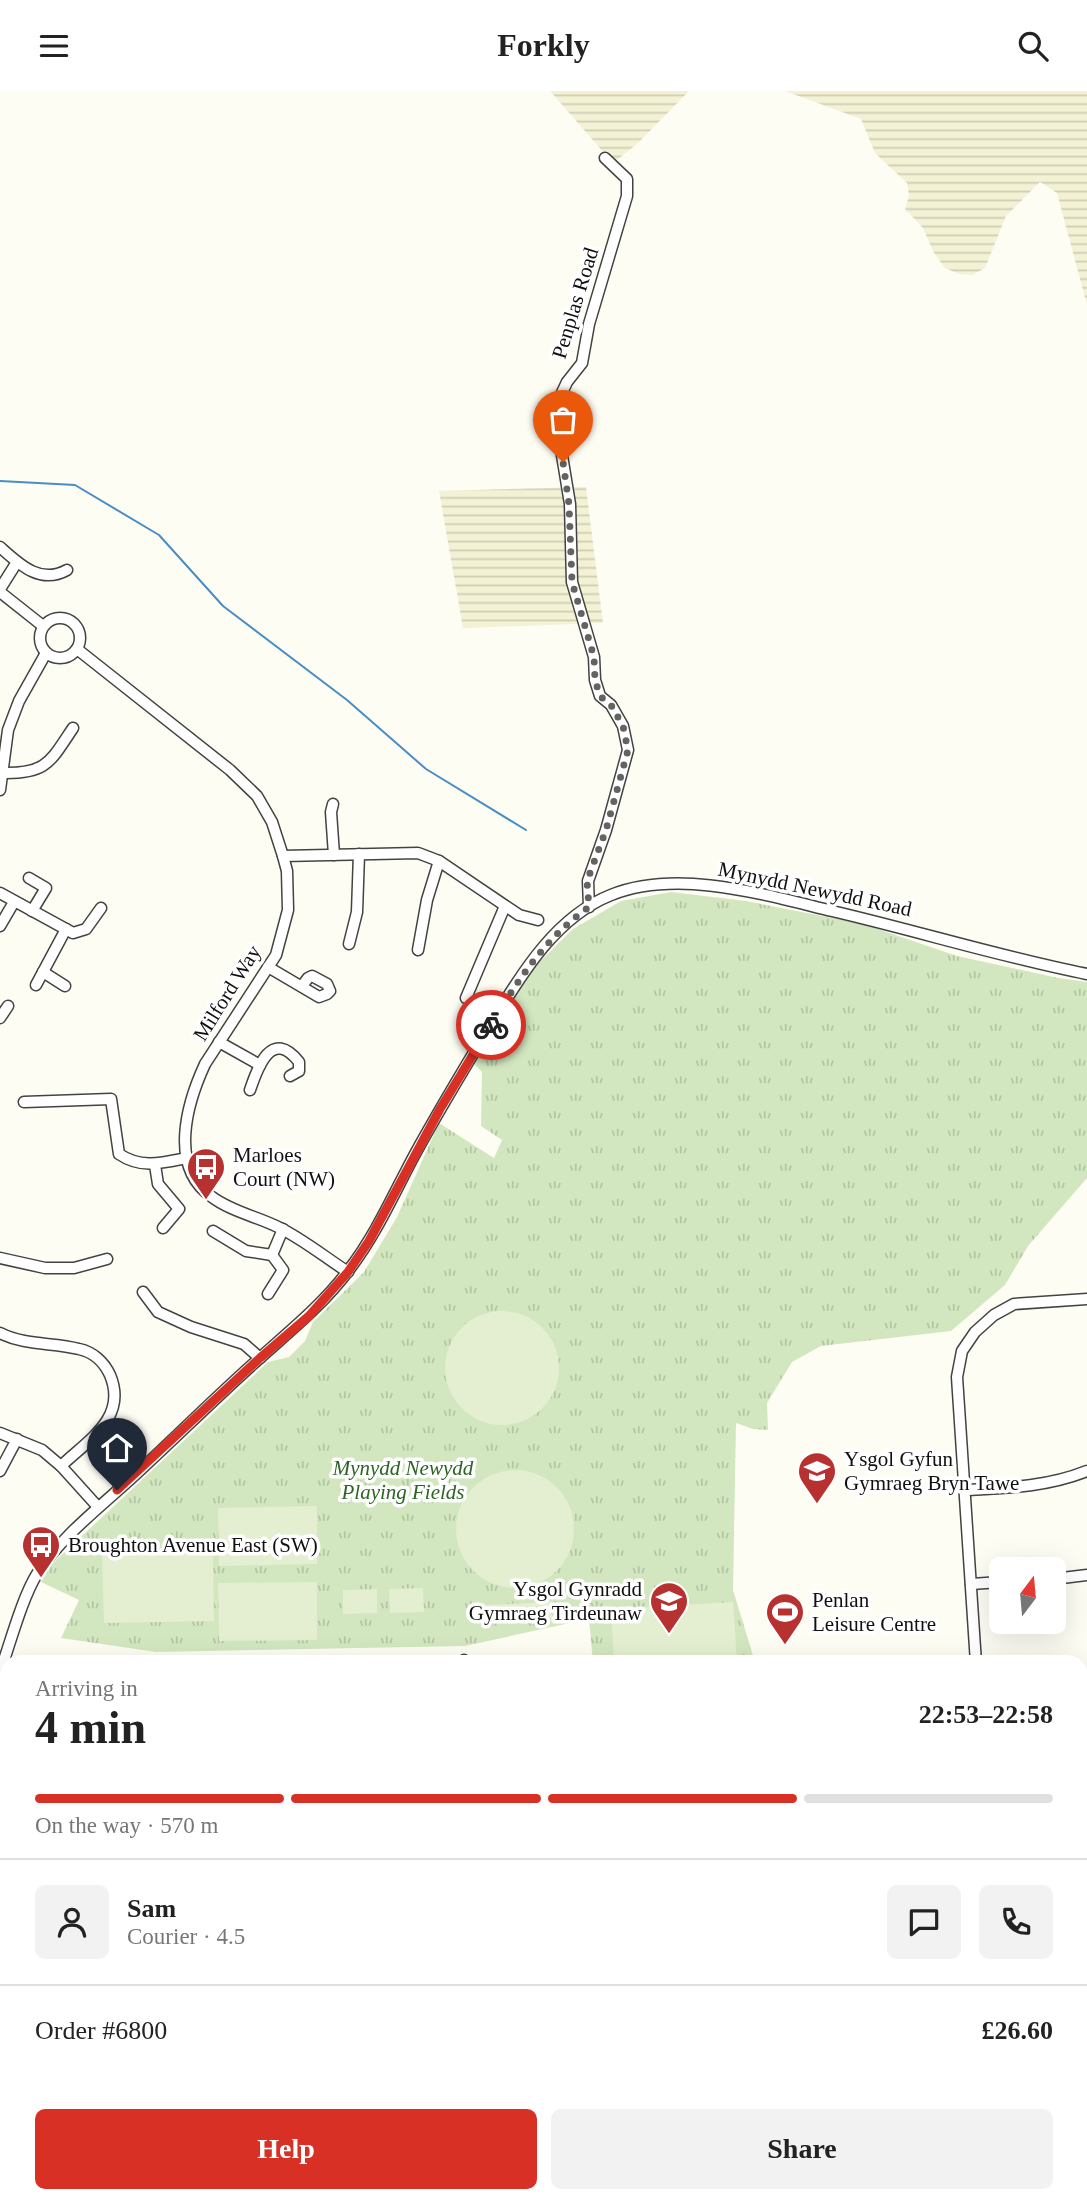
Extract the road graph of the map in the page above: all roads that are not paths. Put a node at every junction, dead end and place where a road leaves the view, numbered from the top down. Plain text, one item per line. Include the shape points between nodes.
1 (605, 158) dead end
2 (0, 547) edge
3 (17, 562) junction
4 (67, 570) dead end
5 (0, 590) edge
6 (43, 626) junction
7 (78, 649) junction
8 (46, 653) junction
9 (73, 729) dead end
10 (2, 773) junction
11 (0, 790) edge
12 (334, 804) dead end
13 (359, 854) junction
14 (334, 855) junction
15 (283, 856) junction
16 (439, 861) junction
17 (29, 878) dead end
18 (0, 893) edge
19 (14, 902) junction
20 (505, 906) junction
21 (589, 907) junction
22 (101, 908) dead end
23 (32, 911) junction
24 (538, 919) dead end
25 (0, 926) edge
26 (66, 929) junction
27 (349, 944) dead end
28 (418, 950) dead end
29 (268, 967) junction
30 (43, 972) junction
31 (1087, 975) edge
32 (36, 985) dead end
33 (65, 986) dead end
34 (302, 986) dead end
35 (466, 998) dead end
36 (8, 1006) dead end
37 (0, 1019) edge
38 (219, 1042) junction
39 (260, 1065) junction
40 (290, 1076) dead end
41 (250, 1090) dead end
42 (24, 1102) dead end
43 (187, 1158) junction
44 (155, 1165) junction
45 (163, 1228) dead end
46 (283, 1229) junction
47 (213, 1231) dead end
48 (272, 1255) junction
49 (0, 1258) edge
50 (107, 1259) dead end
51 (348, 1272) junction
52 (143, 1292) dead end
53 (268, 1294) dead end
54 (1087, 1299) edge
55 (0, 1333) edge
56 (260, 1358) junction
57 (0, 1433) edge
58 (17, 1439) junction
59 (61, 1466) junction
60 (0, 1471) edge
61 (1087, 1471) edge
62 (965, 1490) junction
63 (98, 1507) junction
64 (1087, 1575) edge
65 (1066, 1578) edge
66 (989, 1583) edge
67 (971, 1584) junction
68 (6, 1655) edge
69 (975, 1655) edge

1 - 21 street, Penplas Road via 627,179 627,196 582,363 559,399 556,419 569,504 572,582 600,696 623,726 628,750 587,881
2 - 3 street
3 - 4 street via 47,576
3 - 5 street
5 - 6 street
6 - 7 street via 54,618 70,619 80,634
6 - 8 street via 40,641
7 - 8 street via 59,658
7 - 15 street, Milford Way via 257,796
8 - 10 street via 8,730
9 - 10 street via 51,761 36,771
10 - 11 street
12 - 14 street
13 - 14 street
13 - 16 street via 418,853
13 - 27 street via 357,912
14 - 15 street
15 - 29 street, Milford Way via 288,910 276,955
16 - 20 street
16 - 28 street
17 - 23 street via 46,888
18 - 19 street
19 - 23 street
19 - 25 street
20 - 24 street
20 - 35 street
21 - 31 street, Mynydd Newydd Road via 612,894 649,886 721,887
21 - 51 street, Mynydd Newydd Road via 560,930 521,976
22 - 26 street via 86,929 72,933
23 - 26 street
26 - 30 street
29 - 34 street
29 - 38 street, Milford Way
30 - 32 street
30 - 33 street
36 - 37 street
38 - 39 street
38 - 43 street, Milford Way via 190,1100
39 - 40 street via 271,1050 282,1049 300,1064 299,1071
39 - 41 street
42 - 44 street via 111,1099 119,1154 131,1162
43 - 44 street
43 - 46 street, Milford Way via 193,1175 211,1197
44 - 45 street via 158,1184 179,1209
46 - 48 street
46 - 51 street, Milford Way
47 - 48 street via 246,1251
48 - 53 street via 283,1270
49 - 50 street via 45,1268 74,1268
51 - 56 street, Mynydd Newydd Road via 309,1316
52 - 56 street via 158,1312 244,1344
54 - 62 street via 1014,1304 993,1315 962,1351 957,1377
55 - 59 street via 33,1344 79,1349 106,1367 116,1399 114,1408 105,1425
56 - 63 street, Mynydd Newydd Road
57 - 58 street
58 - 59 street via 42,1450
58 - 60 street
59 - 63 street
61 - 62 street via 1036,1486
62 - 67 street
63 - 68 street, Mynydd Newydd Road via 36,1576
64 - 65 street
66 - 67 street
67 - 69 street

